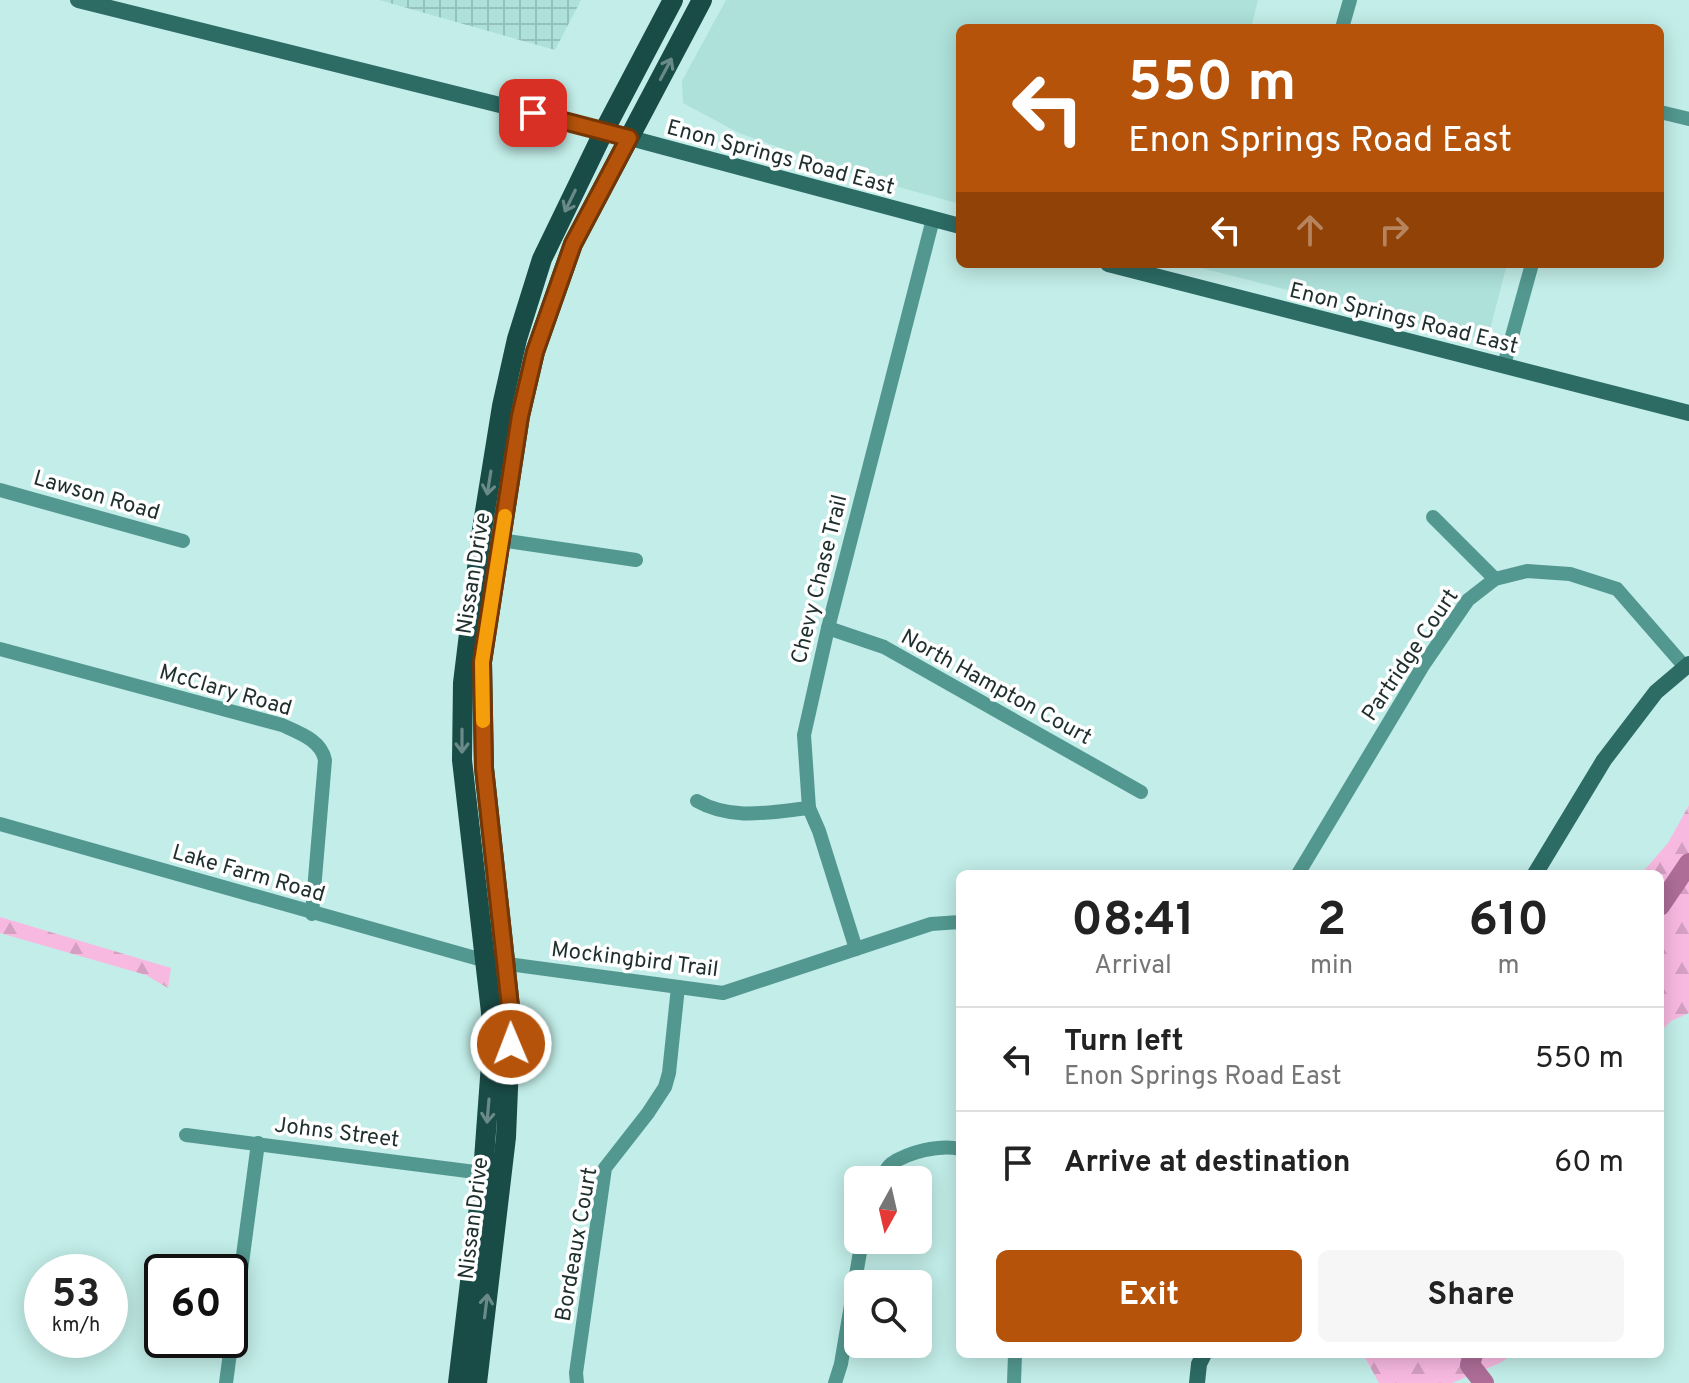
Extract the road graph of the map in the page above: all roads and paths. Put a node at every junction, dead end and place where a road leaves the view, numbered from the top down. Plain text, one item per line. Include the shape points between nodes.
1 (78, 0) edge
2 (673, 0) edge
3 (702, 0) edge
4 (1350, 0) edge
5 (1343, 24) edge
6 (1664, 113) edge
7 (1689, 119) edge
8 (604, 131) junction
9 (629, 138) junction
10 (933, 219) junction
11 (956, 225) edge
12 (1124, 268) edge
13 (1531, 268) edge
14 (1504, 365) junction
15 (1689, 413) edge
16 (0, 490) edge
17 (1433, 517) dead end
18 (491, 538) junction
19 (183, 541) dead end
20 (636, 560) dead end
21 (1495, 579) junction
22 (828, 628) junction
23 (0, 649) edge
24 (1687, 666) edge
25 (1141, 792) dead end
26 (697, 801) dead end
27 (809, 808) junction
28 (0, 824) edge
29 (1300, 870) edge
30 (1537, 870) edge
31 (312, 914) junction
32 (956, 922) edge
33 (856, 949) junction
34 (496, 963) junction
35 (678, 987) junction
36 (186, 1135) dead end
37 (258, 1143) junction
38 (956, 1148) edge
39 (888, 1166) edge
40 (483, 1173) junction
41 (860, 1254) edge
42 (1015, 1358) edge
43 (1202, 1358) edge
44 (226, 1383) edge
45 (458, 1383) edge
46 (477, 1383) edge
47 (577, 1383) edge
48 (835, 1383) edge
49 (1014, 1383) edge
50 (1197, 1383) edge

1 - 8 street, Enon Springs Road East
2 - 8 main road, Nissan Drive
9 -> 3 main road, Nissan Drive
4 - 5 street
6 - 7 street
8 - 9 street, Enon Springs Road East
8 -> 18 main road, Nissan Drive via 542,259 517,339 502,406
9 - 10 street, Enon Springs Road East
9 - 18 main road, Nissan Drive via 573,244 535,352
10 - 11 street, Enon Springs Road East
10 - 22 street, Chevy Chase Trail
12 - 14 street, Enon Springs Road East
13 - 14 street
14 - 15 street, Enon Springs Road East
16 - 19 street, Lawson Road
17 - 21 street
18 - 20 street
18 - 34 main road, Nissan Drive via 463,683 462,760
21 - 24 street, Partridge Court via 1527,571 1570,574 1617,589
21 - 29 street, Partridge Court via 1468,600 1424,664
22 - 25 street, North Hampton Court via 884,647
22 - 27 street, Chevy Chase Trail via 804,735
23 - 31 street, McClary Road via 282,725 312,740 325,760
24 - 30 street via 1656,692 1604,760
26 - 27 street via 747,815
27 - 33 street, Chevy Chase Trail
28 - 31 street, Lake Farm Road
31 - 34 street, Lake Farm Road
32 - 33 street, Mockingbird Trail via 931,924
33 - 35 street, Mockingbird Trail via 723,993
34 - 35 street, Mockingbird Trail
34 -> 40 main road, Nissan Drive
46 -> 34 main road, Nissan Drive via 507,1122 511,1016
35 - 47 street, Bordeaux Court via 665,1087 605,1168
36 - 37 street, Johns Street
37 - 40 street, Johns Street
37 - 44 street
38 - 39 street via 922,1151
40 - 45 main road, Nissan Drive
41 - 48 street
42 - 49 street
43 - 50 street

